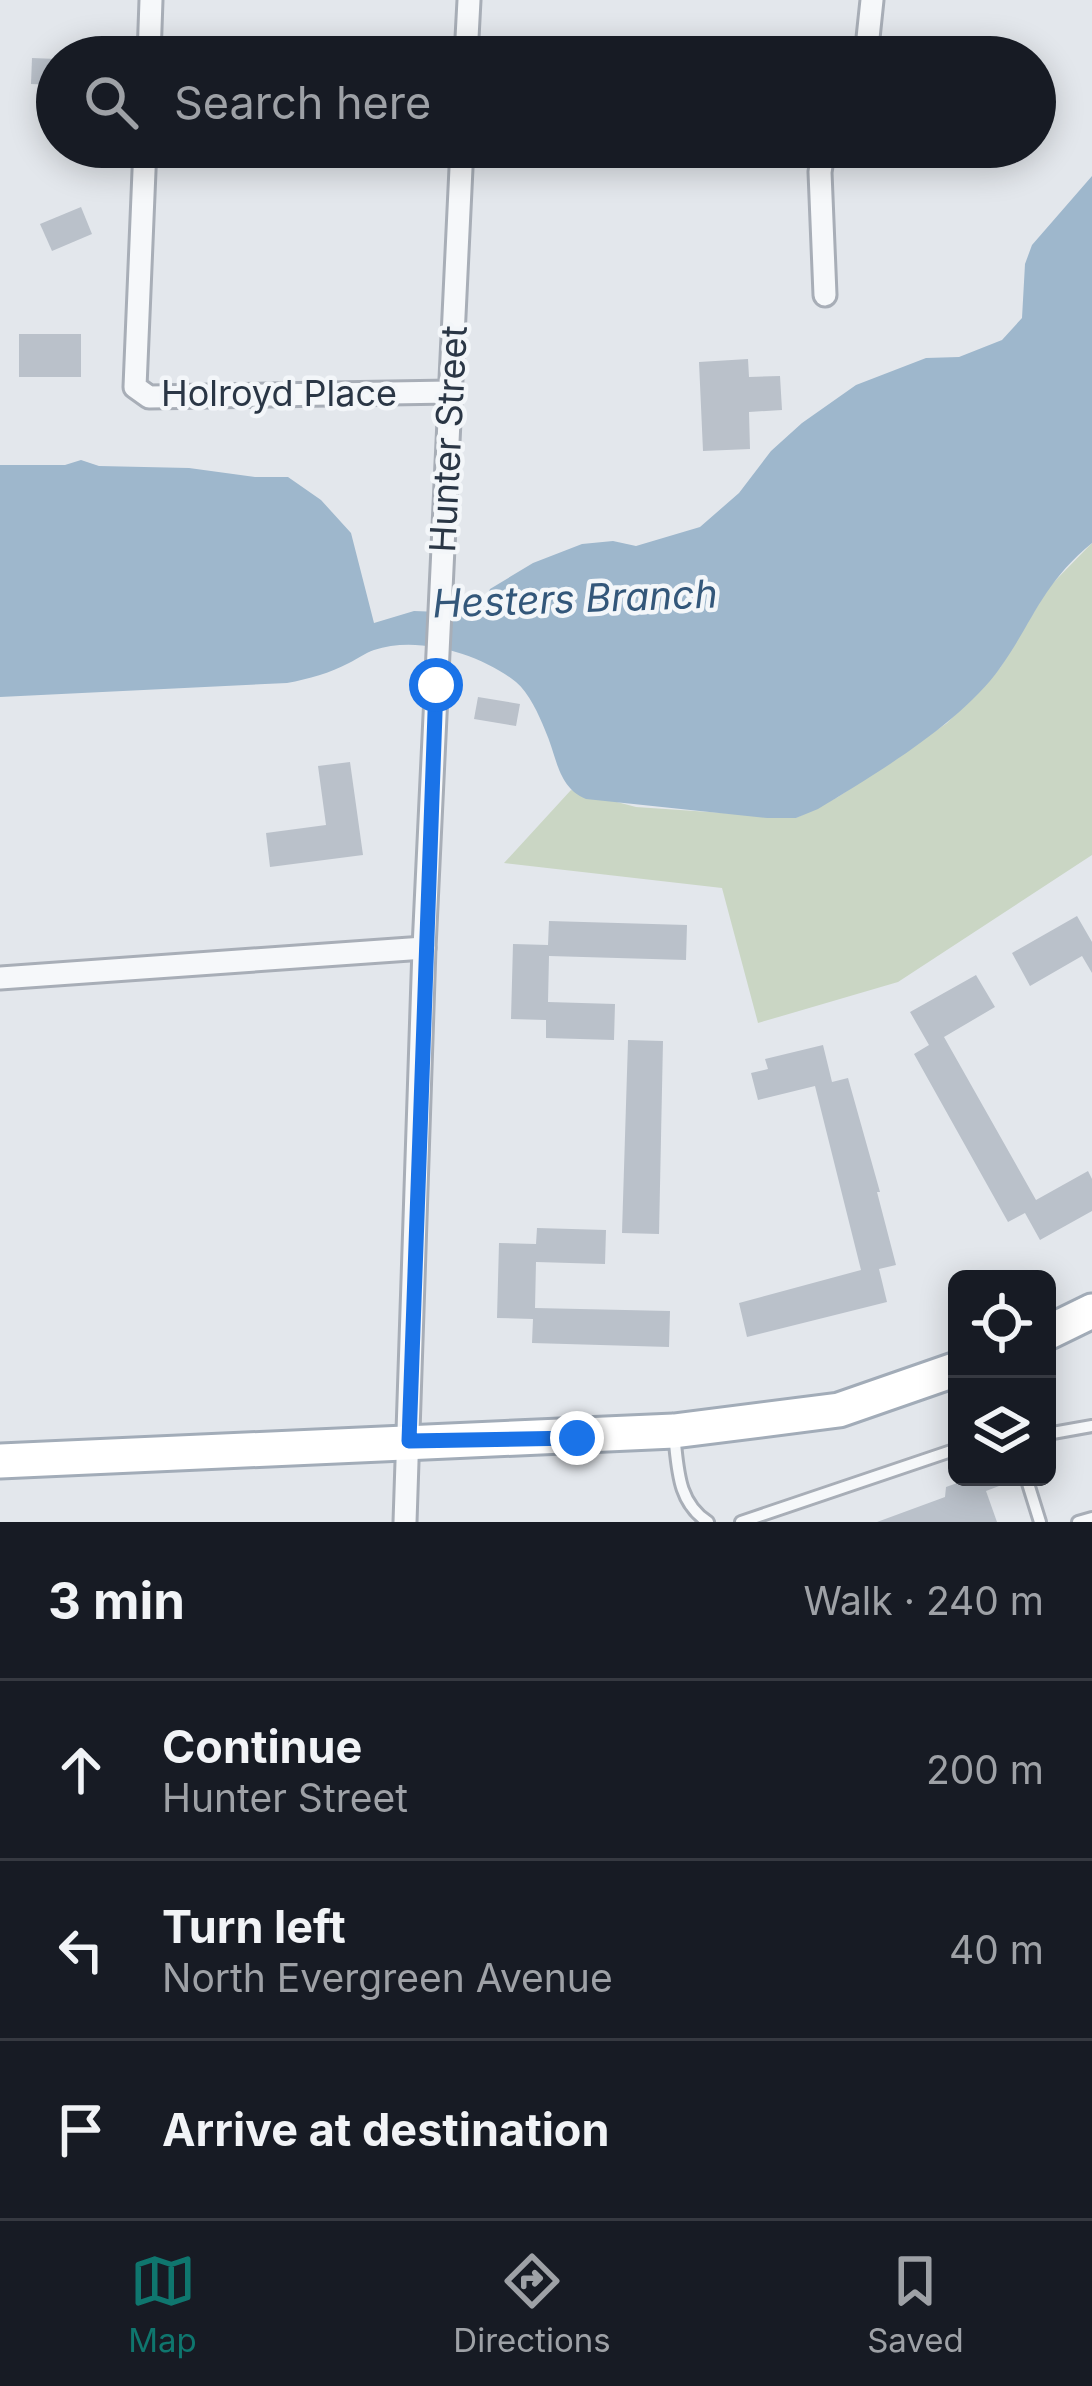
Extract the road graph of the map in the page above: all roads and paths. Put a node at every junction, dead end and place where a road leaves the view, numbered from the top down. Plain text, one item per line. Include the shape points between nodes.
1 (151, 0) edge
2 (469, 0) edge
3 (872, 0) edge
4 (150, 36) edge
5 (467, 36) edge
6 (868, 36) edge
7 (144, 168) edge
8 (461, 168) edge
9 (821, 168) edge
10 (825, 295) dead end
11 (450, 392) junction
12 (424, 949) junction
13 (0, 978) edge
14 (1092, 1311) edge
15 (1056, 1329) edge
16 (948, 1373) edge
17 (1092, 1426) edge
18 (674, 1431) junction
19 (1056, 1432) edge
20 (409, 1441) junction
21 (948, 1452) edge
22 (0, 1461) edge
23 (1029, 1486) edge
24 (1092, 1518) edge
25 (405, 1522) edge
26 (708, 1522) edge
27 (741, 1522) edge
28 (1040, 1522) edge
29 (1078, 1522) edge

1 - 4 street
2 - 5 street
3 - 6 street
7 - 11 street, Holroyd Place via 135,387 148,397
8 - 11 street, Hunter Street
9 - 10 street
11 - 12 street, Hunter Street
12 - 13 street
12 - 20 street, Hunter Street
14 - 15 main road
16 - 18 main road via 839,1410
17 - 19 lane
18 - 20 main road
18 - 26 lane via 681,1489
20 - 22 main road
20 - 25 street, Hunter Street
21 - 27 lane
23 - 28 lane
24 - 29 lane

